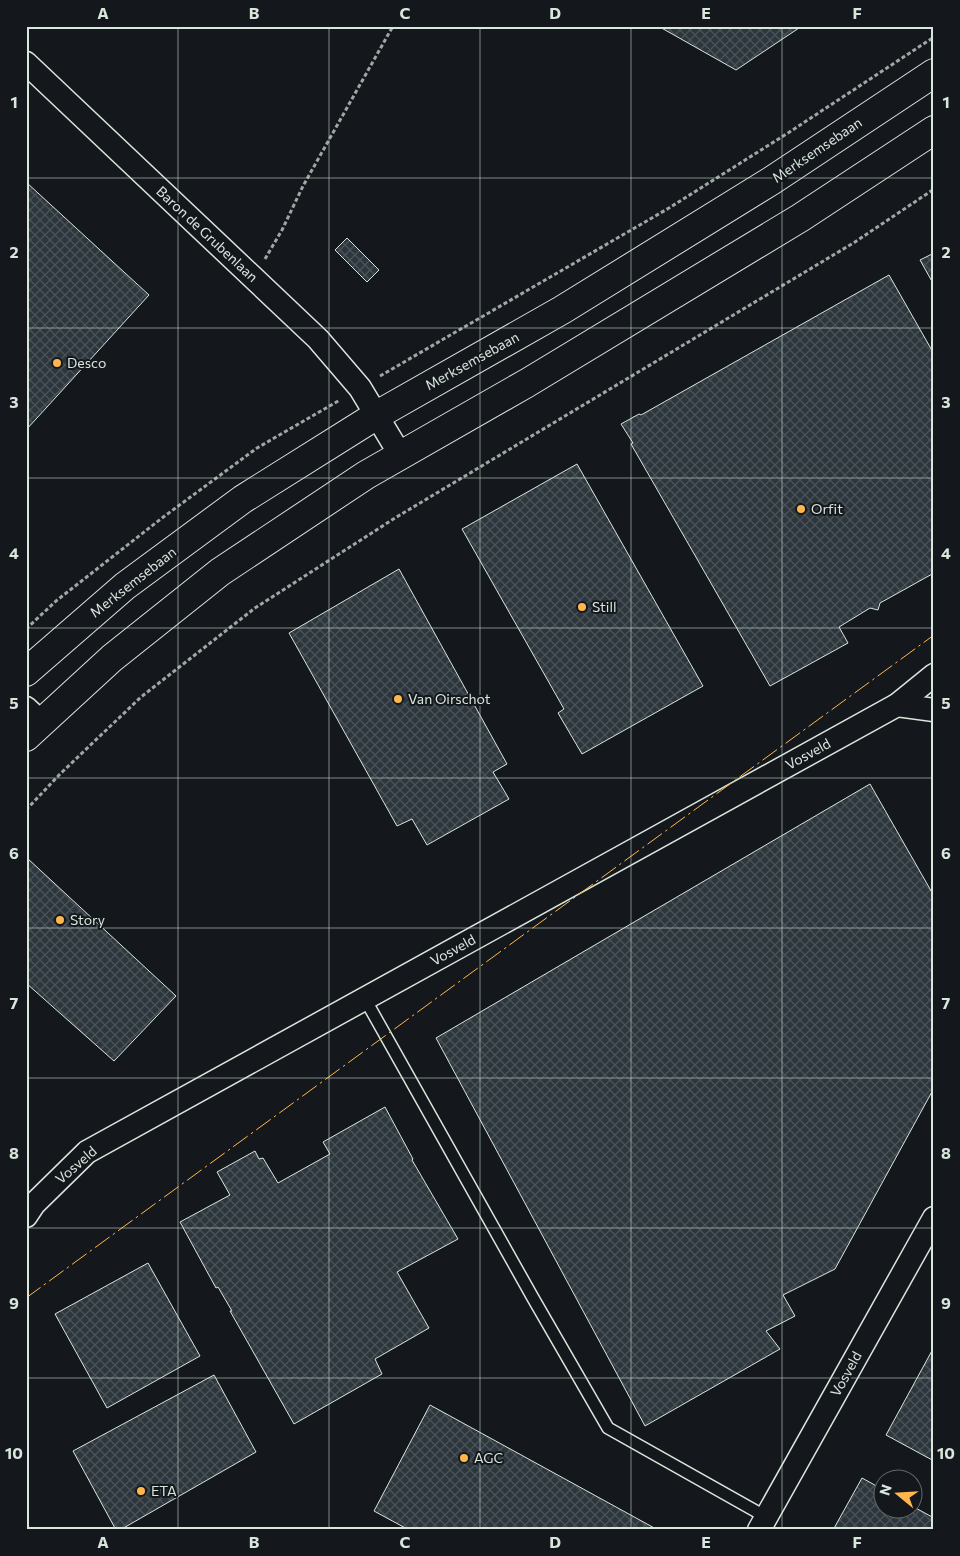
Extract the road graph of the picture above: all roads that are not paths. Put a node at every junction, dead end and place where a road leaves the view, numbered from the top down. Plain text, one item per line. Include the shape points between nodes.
1 (26, 63) edge
2 (934, 73) edge
3 (934, 130) edge
4 (377, 415) junction
5 (401, 456) junction
6 (26, 672) edge
7 (934, 675) edge
8 (897, 704) junction
9 (934, 710) edge
10 (31, 722) edge
11 (365, 999) junction
12 (26, 1216) edge
13 (934, 1218) edge
14 (763, 1523) edge

1 - 4 street, Baron de Grubenlaan via 318,339 360,388
2 - 4 main road, Merksemsebaan via 771,181 570,305
3 - 5 main road via 791,224
4 - 5 street, Baron de Grubenlaan
4 - 6 main road, Merksemsebaan via 242,499 125,586
5 - 10 main road via 366,475 220,572
7 - 8 street, Vosveld
8 - 9 street
8 - 11 street, Vosveld
11 - 12 street, Vosveld via 87,1152
11 - 14 lane via 608,1428
13 - 14 street, Vosveld

